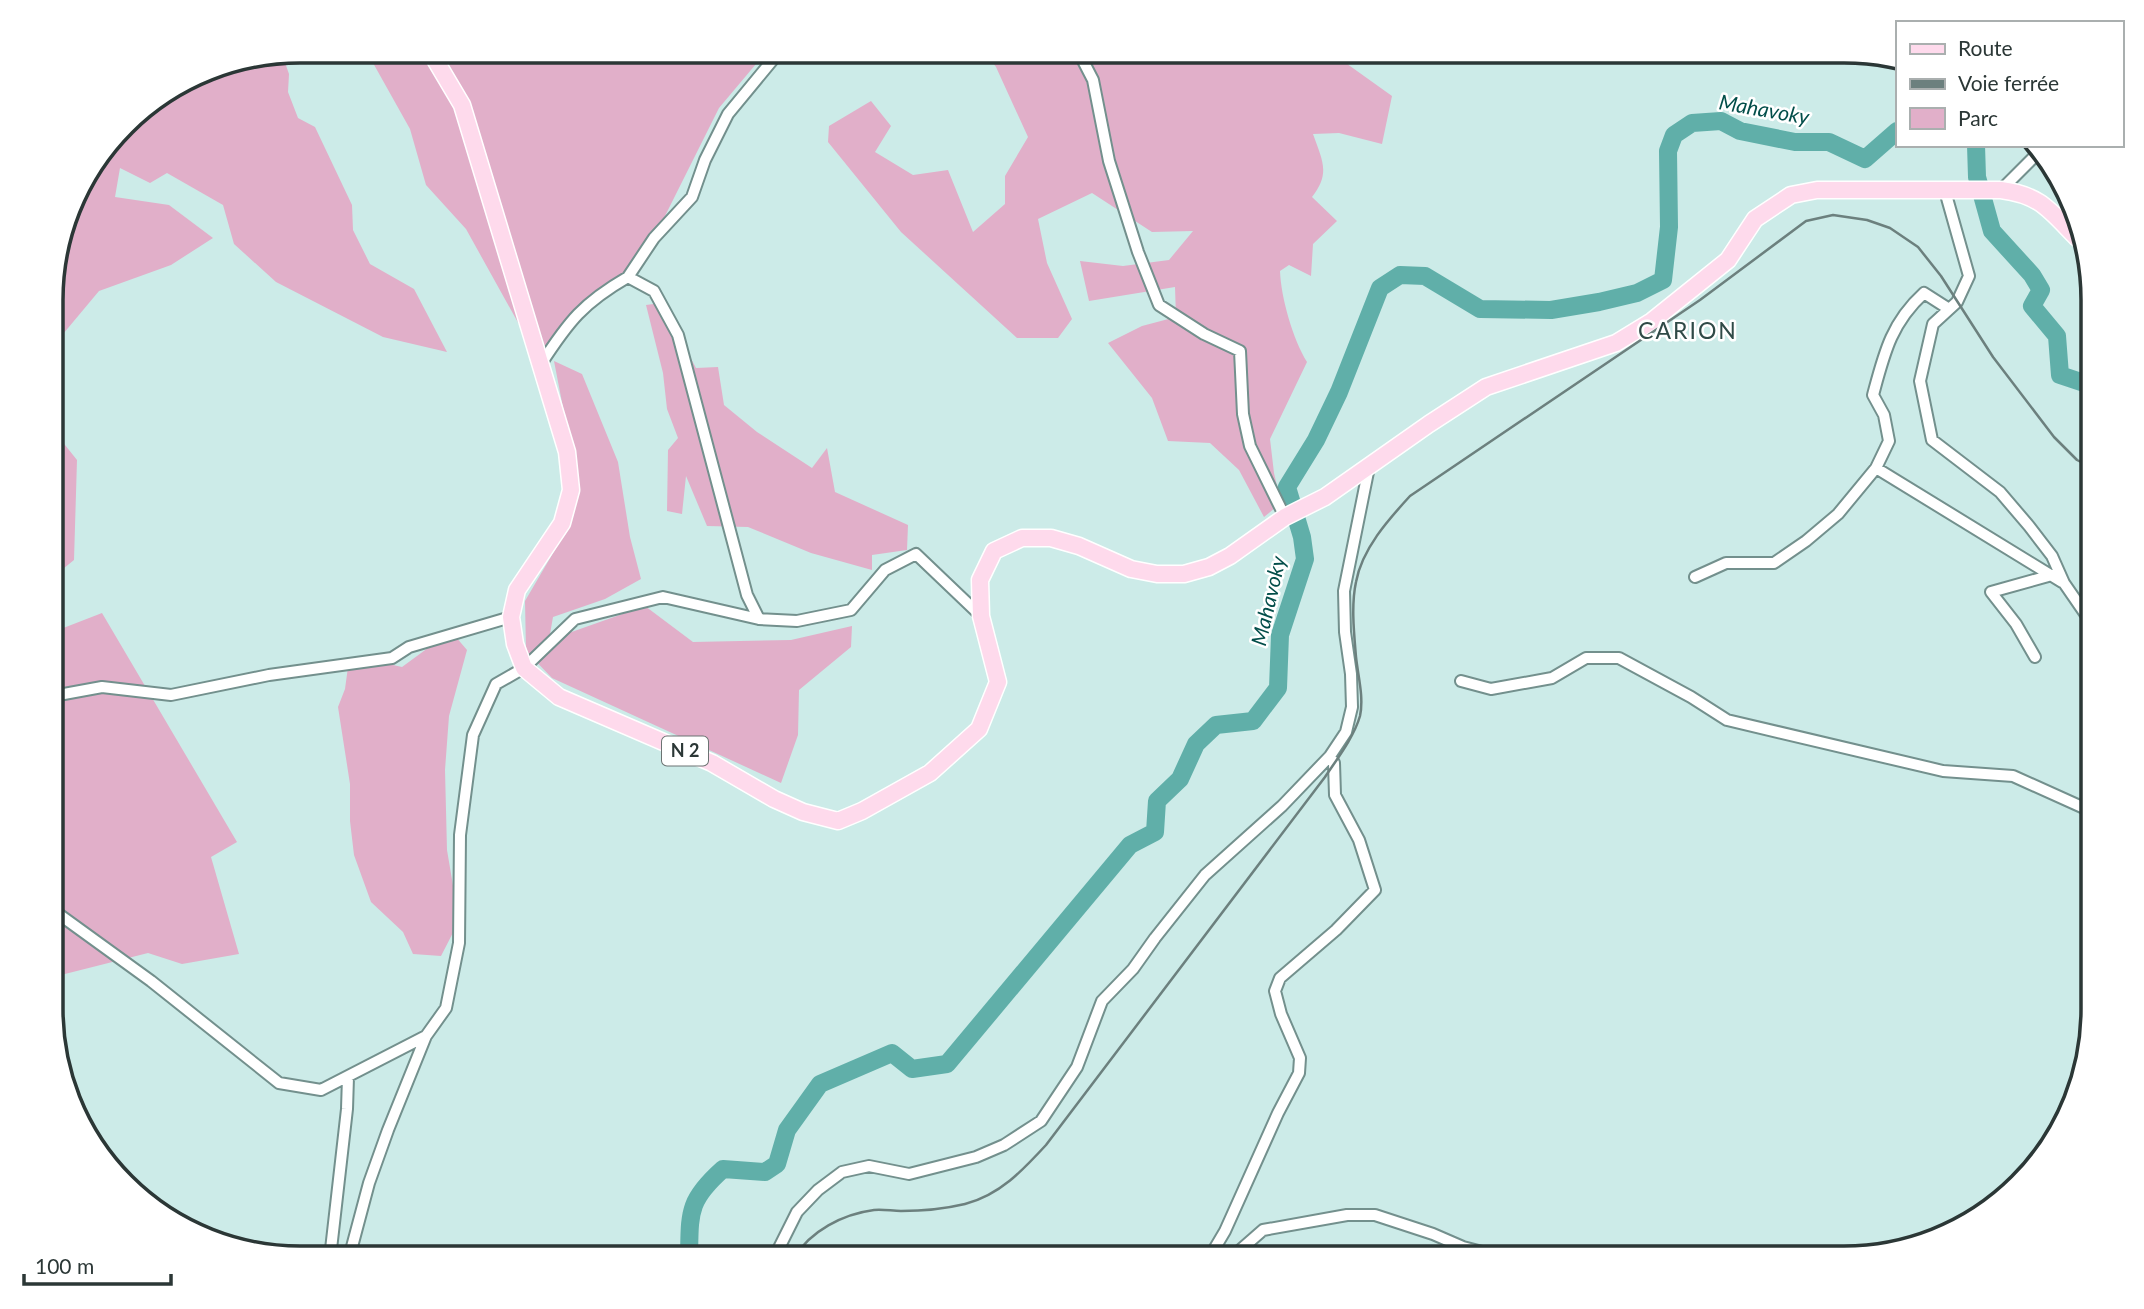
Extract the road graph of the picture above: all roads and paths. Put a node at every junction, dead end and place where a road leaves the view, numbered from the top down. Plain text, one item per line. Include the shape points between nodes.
1 (437, 63) edge
2 (770, 63) edge
3 (1084, 63) edge
4 (2033, 158) edge
5 (1953, 190) junction
6 (2001, 190) junction
7 (2070, 231) edge
8 (628, 277) junction
9 (1950, 309) junction
10 (541, 364) junction
11 (1369, 467) junction
12 (1876, 468) junction
13 (1285, 517) junction
14 (2052, 575) junction
15 (1695, 577) dead end
16 (2064, 583) junction
17 (2080, 606) edge
18 (981, 616) junction
19 (511, 617) junction
20 (759, 620) junction
21 (2035, 657) dead end
22 (524, 668) junction
23 (1461, 681) dead end
24 (63, 694) edge
25 (1330, 756) junction
26 (2080, 807) edge
27 (63, 917) edge
28 (426, 1036) junction
29 (348, 1077) junction
30 (1216, 1245) edge
31 (1245, 1245) edge
32 (1459, 1245) edge
33 (331, 1246) edge
34 (352, 1246) edge
35 (780, 1246) edge

1 - 10 main road via 462,105
2 - 8 street via 728,114 692,197 654,238
3 - 13 street via 1093,80 1109,161 1159,304 1240,351 1243,414 1250,446
4 - 6 street
5 - 6 main road, N 2
5 - 9 street via 1969,276
5 - 11 main road, N 2 via 1817,190 1791,195 1755,219 1728,260 1652,321 1616,342 1486,387
6 - 7 main road, N 2 via 2034,197
8 - 10 street via 599,294 568,323
8 - 20 street via 654,290 678,335 743,582
9 - 12 street via 1924,293 1910,305 1887,342 1873,396 1884,415 1889,441
9 - 16 street via 1933,324 1920,381 1931,440 2000,492 2052,556
10 - 19 main road via 568,452 571,490 562,523 517,590
11 - 13 main road, N 2 via 1325,498
11 - 25 street via 1344,591 1352,707 1346,732
12 - 14 street
12 - 15 street via 1838,514 1774,564 1726,564
13 - 18 main road, N 2 via 1230,556 1184,574 1131,569 1051,538 1022,538 994,551 980,580
14 - 16 street
14 - 21 street via 1990,592
16 - 17 street
18 - 20 street via 916,554 885,570 851,610 797,621
18 - 22 main road, N 2 via 998,682 979,729 930,773 838,821 803,812 712,763 559,696
19 - 22 main road
19 - 24 street via 409,647 393,658 268,675 171,695 102,687
20 - 22 street via 663,597 575,619
22 - 28 street via 496,684 473,734 460,835 459,943 446,1008
23 - 26 street via 1491,689 1552,678 1586,658 1619,658 1727,720 1943,771 2013,776
25 - 30 street via 1335,795 1359,840 1375,890 1280,978 1275,991 1300,1058 1299,1073
25 - 35 street via 1205,875 1133,969 1102,1001 1077,1067 1041,1121 975,1157 909,1174 869,1166 842,1172 797,1212
27 - 29 street via 279,1083 321,1090
28 - 29 street
28 - 34 street via 369,1184
29 - 33 street
31 - 32 street via 1262,1230 1375,1214

